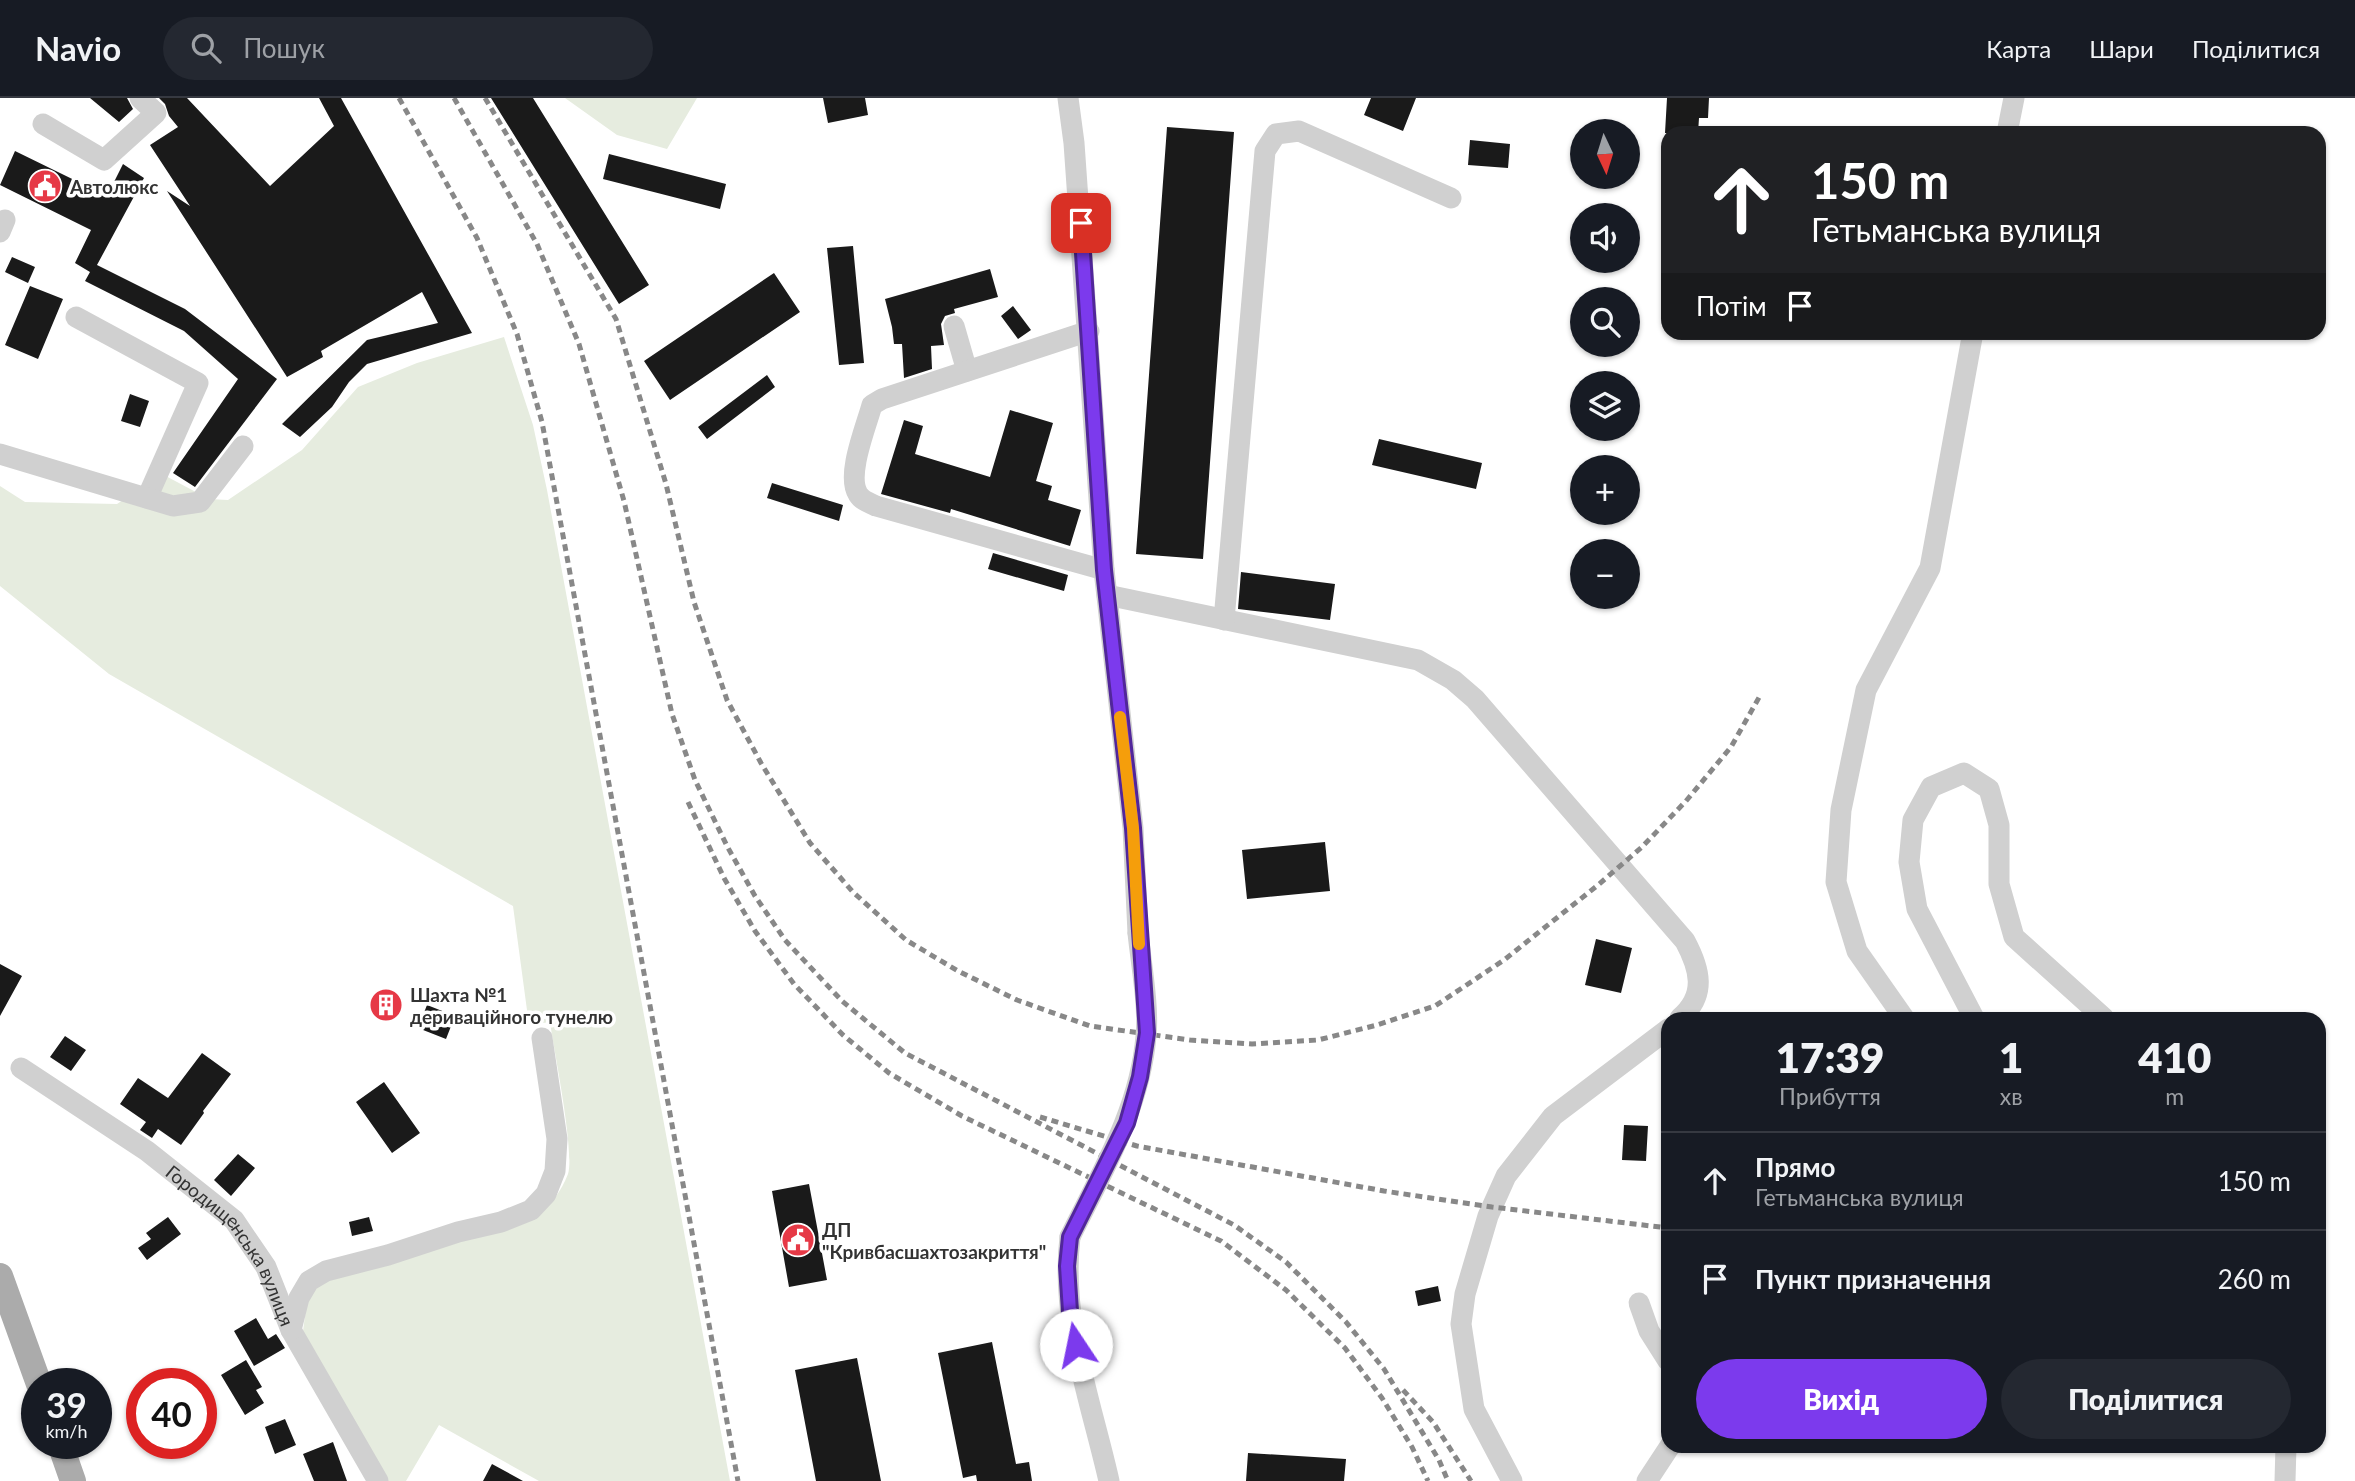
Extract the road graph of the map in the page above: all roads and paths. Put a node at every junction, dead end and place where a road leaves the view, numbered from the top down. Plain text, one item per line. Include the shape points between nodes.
1 (140, 98) edge
2 (1068, 98) edge
3 (2014, 98) edge
4 (43, 124) dead end
5 (2008, 126) edge
6 (1451, 198) dead end
7 (76, 317) dead end
8 (954, 326) dead end
9 (1089, 331) junction
10 (1972, 340) edge
11 (967, 371) junction
12 (243, 446) dead end
13 (0, 454) edge
14 (147, 498) junction
15 (1104, 570) junction
16 (1107, 596) junction
17 (1224, 620) junction
18 (1687, 1012) edge
19 (1900, 1012) edge
20 (1971, 1012) edge
21 (2097, 1012) edge
22 (1661, 1033) edge
23 (542, 1038) dead end
24 (21, 1068) dead end
25 (0, 1276) edge
26 (1639, 1303) dead end
27 (291, 1330) junction
28 (1661, 1350) edge
29 (33, 1368) edge
30 (1665, 1453) edge
31 (2286, 1453) edge
32 (65, 1459) edge
33 (73, 1481) edge
34 (377, 1481) edge
35 (1109, 1481) edge
36 (1511, 1481) edge
37 (1647, 1481) edge
38 (2285, 1481) edge

1 - 4 street via 156,113 104,160
2 - 9 street
3 - 5 street
6 - 17 street via 1299,131 1276,134 1265,151
7 - 14 street via 198,383
8 - 11 street
9 - 11 street
9 - 15 street
10 - 19 street via 1930,568 1867,690 1841,810 1836,882 1857,951
11 - 15 street via 872,405 853,475 858,494 877,506
12 - 14 street via 200,502 173,506
13 - 14 street
15 - 16 street
16 - 17 street
16 - 35 street, bridge via 1133,828 1147,1033 1127,1123 1070,1237 1067,1266 1070,1311
17 - 18 street via 1418,660 1453,680 1475,699 1685,941 1696,967 1698,994
20 - 21 street via 1917,909 1909,862 1913,820 1930,787 1964,772 1989,789 1998,825 2000,884 2014,937
22 - 36 street via 1553,1116 1506,1176 1488,1216 1461,1324 1474,1409
23 - 27 street via 557,1139 555,1171 546,1194 531,1210 501,1222 326,1271 309,1280
24 - 27 street, Городищенська вулиця via 147,1151 234,1220 266,1267
25 - 29 main road
26 - 28 street
27 - 34 street, Городищенська вулиця
30 - 37 street
31 - 38 street
32 - 33 main road

